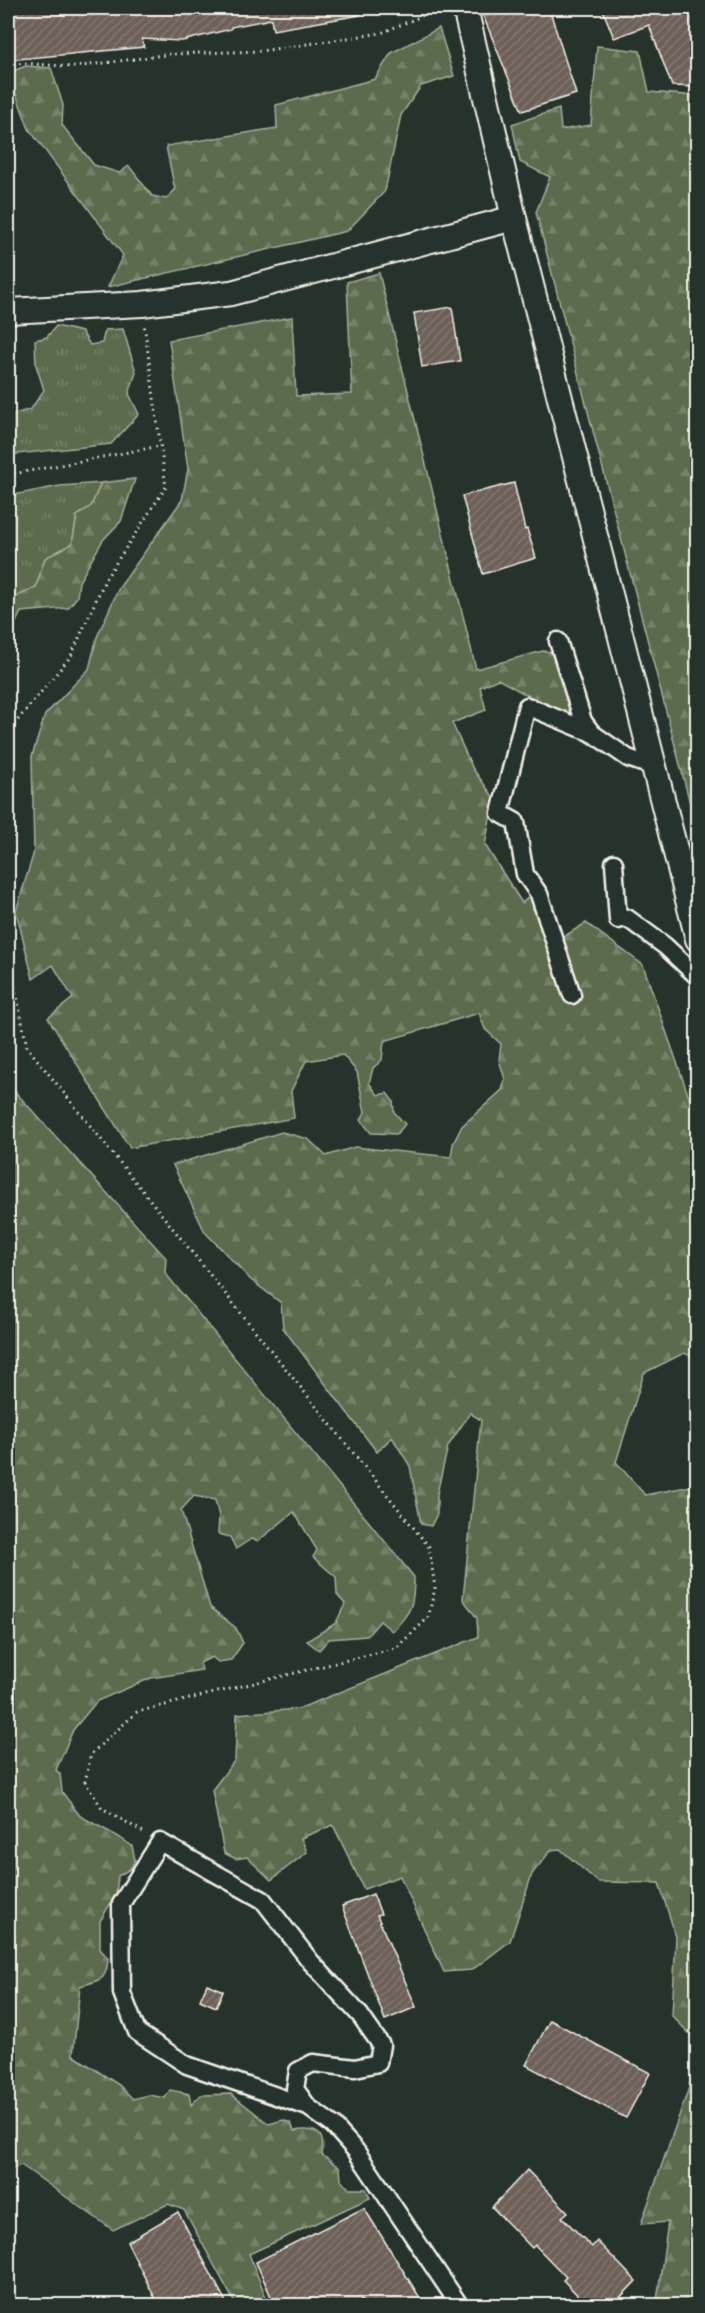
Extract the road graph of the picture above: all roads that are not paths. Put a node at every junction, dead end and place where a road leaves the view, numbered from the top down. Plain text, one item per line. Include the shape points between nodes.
1 (465, 8) edge
2 (514, 218) junction
3 (8, 311) edge
4 (558, 642) dead end
5 (592, 733) junction
6 (654, 766) junction
7 (614, 863) dead end
8 (698, 939) edge
9 (698, 977) edge
10 (572, 995) dead end
11 (308, 2107) junction
12 (460, 2306) edge

1 - 2 main road
2 - 3 main road via 231,293 142,304
2 - 6 main road
4 - 5 street via 583,721
5 - 6 street via 628,758
5 - 10 street via 527,706 500,813 516,822 525,874 539,894
6 - 8 main road
7 - 9 street via 618,920 627,918
11 - 11 street via 187,2065 137,2032 122,1993 121,1904 160,1842 263,1900 381,2045 378,2063 355,2068 313,2063 298,2071 295,2089
11 - 12 street via 333,2125 356,2151

